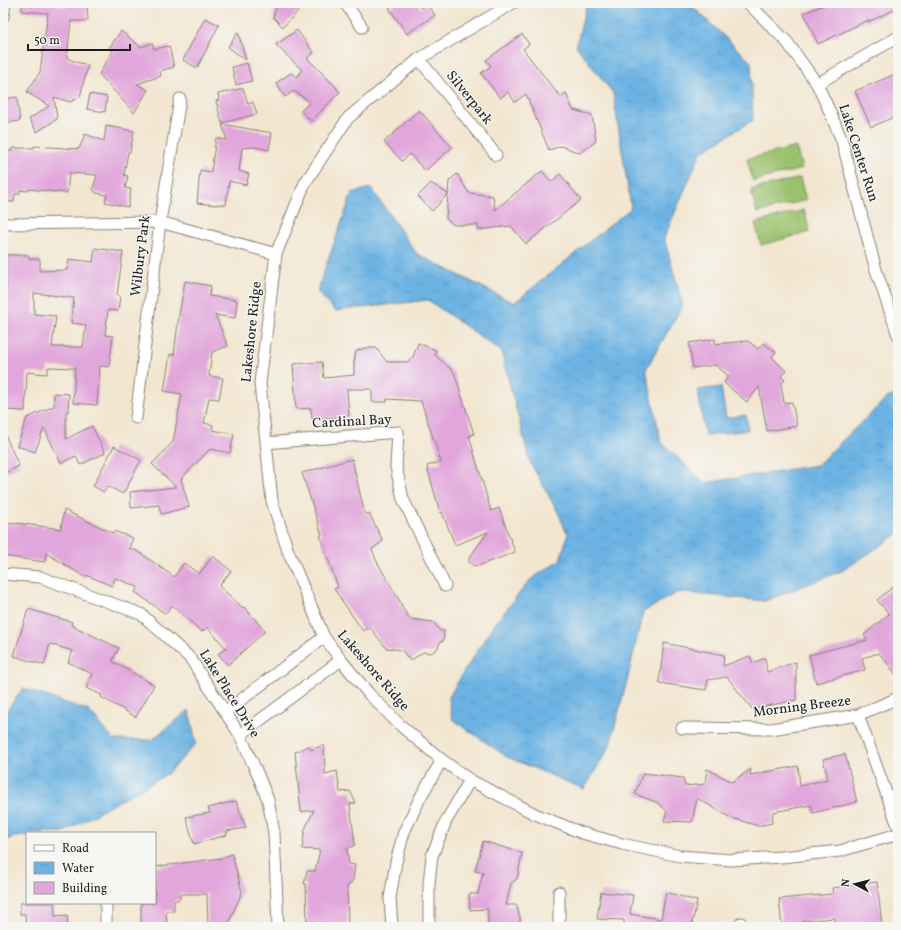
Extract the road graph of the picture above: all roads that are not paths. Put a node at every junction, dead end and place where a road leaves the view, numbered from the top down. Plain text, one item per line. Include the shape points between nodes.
1 (5, 3) edge
2 (345, 3) edge
3 (513, 3) edge
4 (748, 3) edge
5 (3, 18) edge
6 (362, 27) dead end
7 (898, 37) edge
8 (419, 59) junction
9 (817, 84) junction
10 (180, 99) dead end
11 (496, 155) dead end
12 (160, 222) junction
13 (3, 224) edge
14 (276, 254) junction
15 (898, 335) edge
16 (136, 418) dead end
17 (266, 443) junction
18 (3, 574) edge
19 (445, 586) dead end
20 (324, 637) junction
21 (340, 660) junction
22 (898, 698) edge
23 (225, 712) junction
24 (858, 715) junction
25 (682, 728) dead end
26 (240, 735) junction
27 (442, 760) junction
28 (470, 780) junction
29 (898, 826) edge
30 (898, 834) edge
31 (559, 892) dead end
32 (106, 904) edge
33 (106, 927) edge
34 (278, 927) edge
35 (392, 927) edge
36 (429, 927) edge
37 (559, 927) edge

1 - 5 street
2 - 6 street
3 - 8 street, Lakeshore Ridge
4 - 9 street, Lake Center Run via 787,42
7 - 9 street
8 - 11 street, Silverpark
8 - 14 street, Lakeshore Ridge via 348,118 305,183
9 - 15 street, Lake Center Run via 842,141 876,270
10 - 12 street, Wilbury Park
12 - 13 street
12 - 14 street
12 - 16 street, Wilbury Park
14 - 17 street, Lakeshore Ridge via 260,383
17 - 19 street, Cardinal Bay via 398,432 396,467 404,498
17 - 20 street, Lakeshore Ridge via 272,501 288,550
18 - 23 street, Lake Place Drive via 40,577 141,614 190,658
20 - 21 street, Lakeshore Ridge
20 - 23 street
21 - 26 street
21 - 27 street, Lakeshore Ridge via 400,725
22 - 24 street, Morning Breeze
23 - 26 street, Lake Place Drive
24 - 25 street, Morning Breeze via 772,729
24 - 29 street
26 - 34 street, Lake Place Drive via 268,800 274,833
27 - 28 street, Lakeshore Ridge
27 - 35 street via 404,832 390,898
28 - 30 street, Lakeshore Ridge via 535,814 582,833 680,856 731,860 840,851
28 - 36 street via 446,821 432,856
31 - 37 street
32 - 33 street

